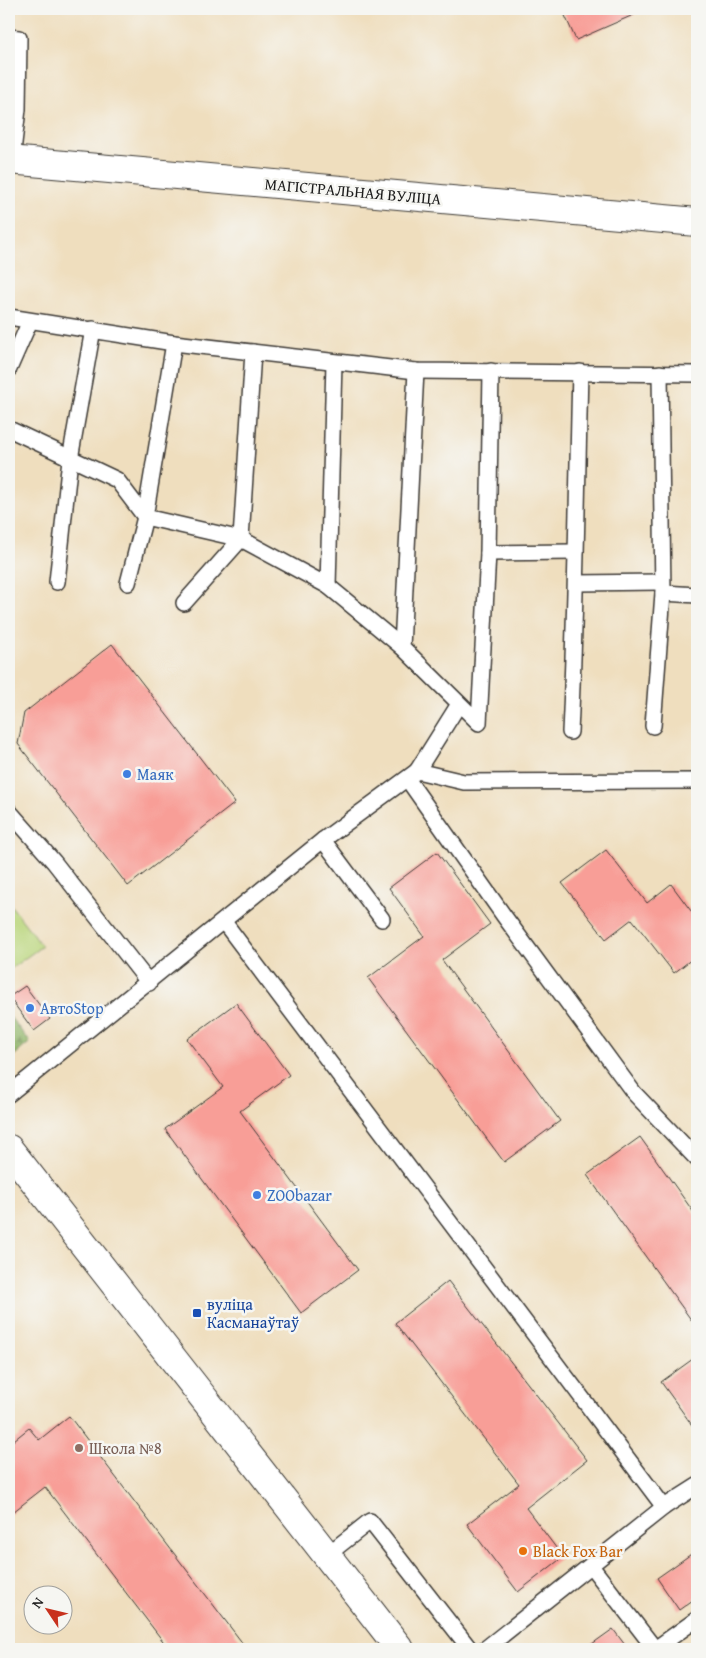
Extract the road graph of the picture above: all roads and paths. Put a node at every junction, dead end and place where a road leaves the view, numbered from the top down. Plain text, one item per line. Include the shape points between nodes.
1 (9, 37) edge
2 (11, 160) edge
3 (697, 222) edge
4 (9, 317) edge
5 (30, 321) junction
6 (93, 329) junction
7 (174, 343) junction
8 (253, 352) junction
9 (334, 362) junction
10 (9, 369) edge
11 (416, 371) junction
12 (491, 371) junction
13 (580, 372) junction
14 (660, 373) junction
15 (697, 374) edge
16 (9, 429) edge
17 (70, 459) junction
18 (145, 517) junction
19 (242, 539) junction
20 (576, 552) junction
21 (488, 553) junction
22 (57, 582) dead end
23 (128, 583) dead end
24 (577, 583) junction
25 (328, 586) junction
26 (662, 587) junction
27 (697, 595) edge
28 (184, 603) dead end
29 (402, 647) junction
30 (459, 704) junction
31 (653, 726) dead end
32 (570, 732) dead end
33 (413, 776) junction
34 (697, 781) edge
35 (9, 810) edge
36 (323, 840) junction
37 (382, 919) dead end
38 (224, 922) junction
39 (149, 983) junction
40 (9, 1094) edge
41 (9, 1149) edge
42 (697, 1159) edge
43 (697, 1486) edge
44 (664, 1507) junction
45 (327, 1555) junction
46 (590, 1566) junction
47 (697, 1619) edge
48 (400, 1649) edge
49 (470, 1649) edge
50 (485, 1649) edge
51 (655, 1649) edge

1 - 2 lane via 19,38 18,109
2 - 3 main road, МАГІСТРАЛЬНАЯ ВУЛІЦА
4 - 5 lane
5 - 6 lane
5 - 10 lane
6 - 7 lane
6 - 17 lane
7 - 8 lane
7 - 18 lane
8 - 9 lane
8 - 19 lane
9 - 11 lane
9 - 25 lane
11 - 12 lane
11 - 29 lane
12 - 13 lane
12 - 21 lane
13 - 14 lane
13 - 20 lane
14 - 15 lane
14 - 26 lane
16 - 17 lane
17 - 18 lane via 117,480
17 - 22 lane
18 - 19 lane
18 - 23 lane
19 - 25 lane
19 - 28 lane
20 - 21 lane
20 - 24 lane
21 - 30 lane via 479,723
24 - 26 lane
24 - 32 lane
25 - 29 lane
26 - 27 lane
26 - 31 lane
29 - 30 lane
30 - 33 lane
33 - 34 lane via 464,782
33 - 36 lane
33 - 42 lane via 504,916 634,1093
35 - 39 lane
36 - 37 lane
36 - 38 lane
38 - 39 lane
38 - 44 lane
39 - 40 lane
41 - 45 main road
43 - 44 lane
44 - 46 lane
45 - 48 main road
45 - 49 lane via 370,1521
46 - 50 lane
46 - 51 lane
47 - 51 lane

